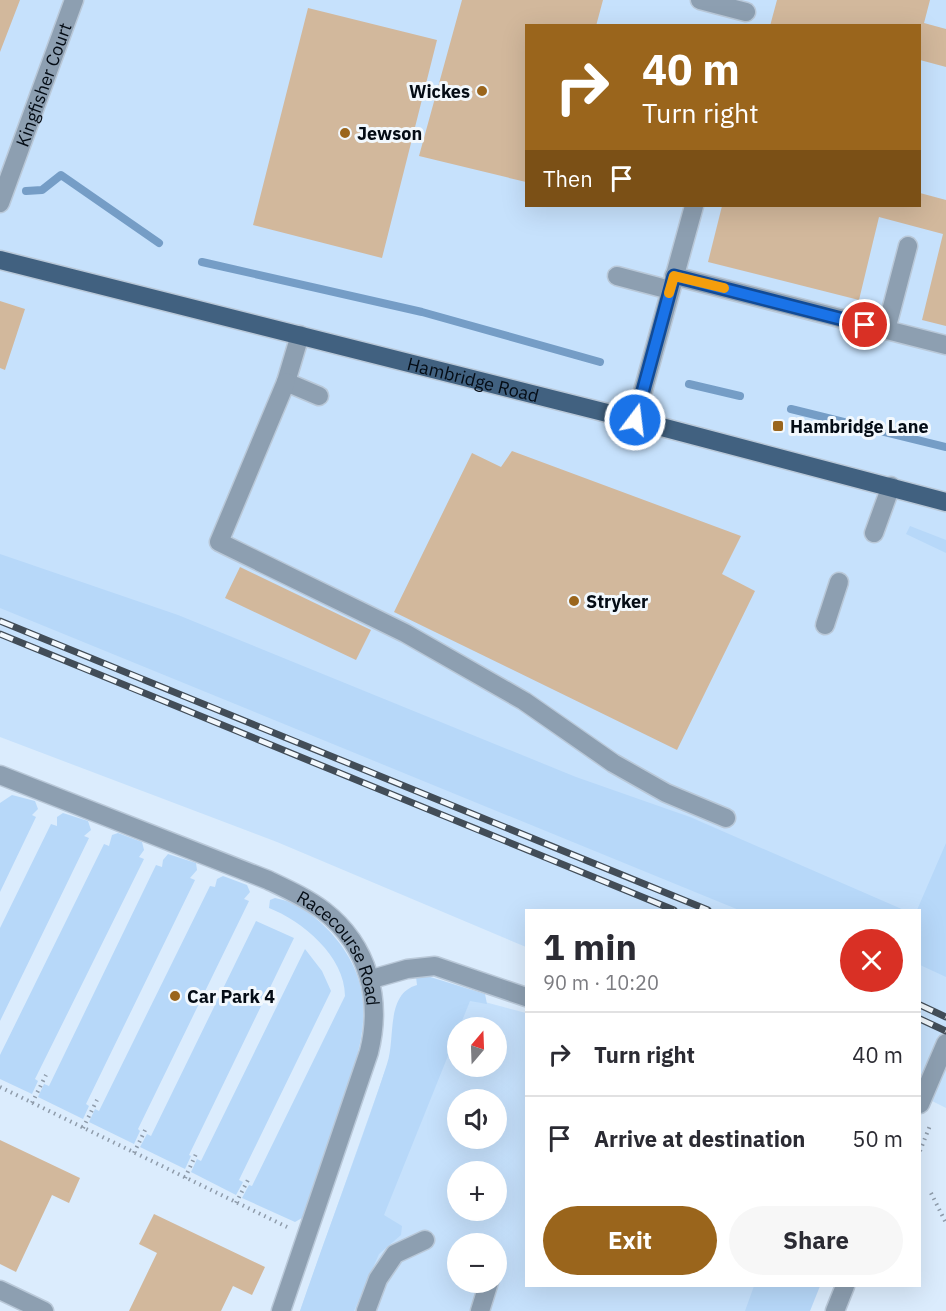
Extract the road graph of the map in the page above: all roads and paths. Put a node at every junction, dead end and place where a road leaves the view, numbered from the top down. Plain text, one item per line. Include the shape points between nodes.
1 (74, 0) edge
2 (700, 0) edge
3 (746, 12) edge
4 (0, 203) edge
5 (694, 207) edge
6 (908, 246) dead end
7 (0, 260) edge
8 (617, 276) dead end
9 (672, 283) junction
10 (886, 330) junction
11 (300, 335) junction
12 (946, 345) edge
13 (286, 382) junction
14 (319, 396) dead end
15 (635, 420) junction
16 (891, 486) junction
17 (946, 502) edge
18 (874, 533) dead end
19 (839, 582) dead end
20 (825, 625) dead end
21 (0, 775) edge
22 (726, 818) dead end
23 (372, 980) junction
24 (525, 997) edge
25 (946, 1043) edge
26 (46, 1075) dead end
27 (0, 1087) edge
28 (97, 1100) dead end
29 (921, 1102) edge
30 (32, 1103) junction
31 (147, 1126) dead end
32 (83, 1128) junction
33 (134, 1153) junction
34 (196, 1154) dead end
35 (185, 1178) junction
36 (249, 1178) dead end
37 (932, 1193) dead end
38 (236, 1203) junction
39 (946, 1223) edge
40 (307, 1237) junction
41 (425, 1240) dead end
42 (845, 1287) edge
43 (0, 1290) edge
44 (486, 1293) edge
45 (44, 1311) edge
46 (281, 1311) edge
47 (366, 1311) edge
48 (480, 1311) edge
49 (835, 1311) edge

1 - 4 street, Kingfisher Court
2 - 3 street
5 - 9 street
6 - 10 street
7 - 11 main road, Hambridge Road
8 - 9 street
9 - 10 street
9 - 15 street
10 - 12 street
11 - 13 street
11 - 15 main road, Hambridge Road
13 - 14 street
13 - 22 street via 219,542 405,633 524,700 613,763 666,793
15 - 16 main road, Hambridge Road
16 - 17 main road, Hambridge Road
16 - 18 street
19 - 20 street
21 - 23 street, Racecourse Road via 268,880 302,897 342,929
23 - 24 street via 407,969 435,966
23 - 40 street, Racecourse Road via 374,1031 369,1052
25 - 29 street
26 - 30 path
27 - 30 path
28 - 32 path
30 - 32 path
31 - 33 path
32 - 33 path
33 - 35 path
34 - 35 path
35 - 38 path
36 - 38 path
37 - 39 path
38 - 40 path
40 - 46 street, Racecourse Road
41 - 47 street via 395,1254 378,1279
42 - 49 street
43 - 45 street
44 - 48 street

